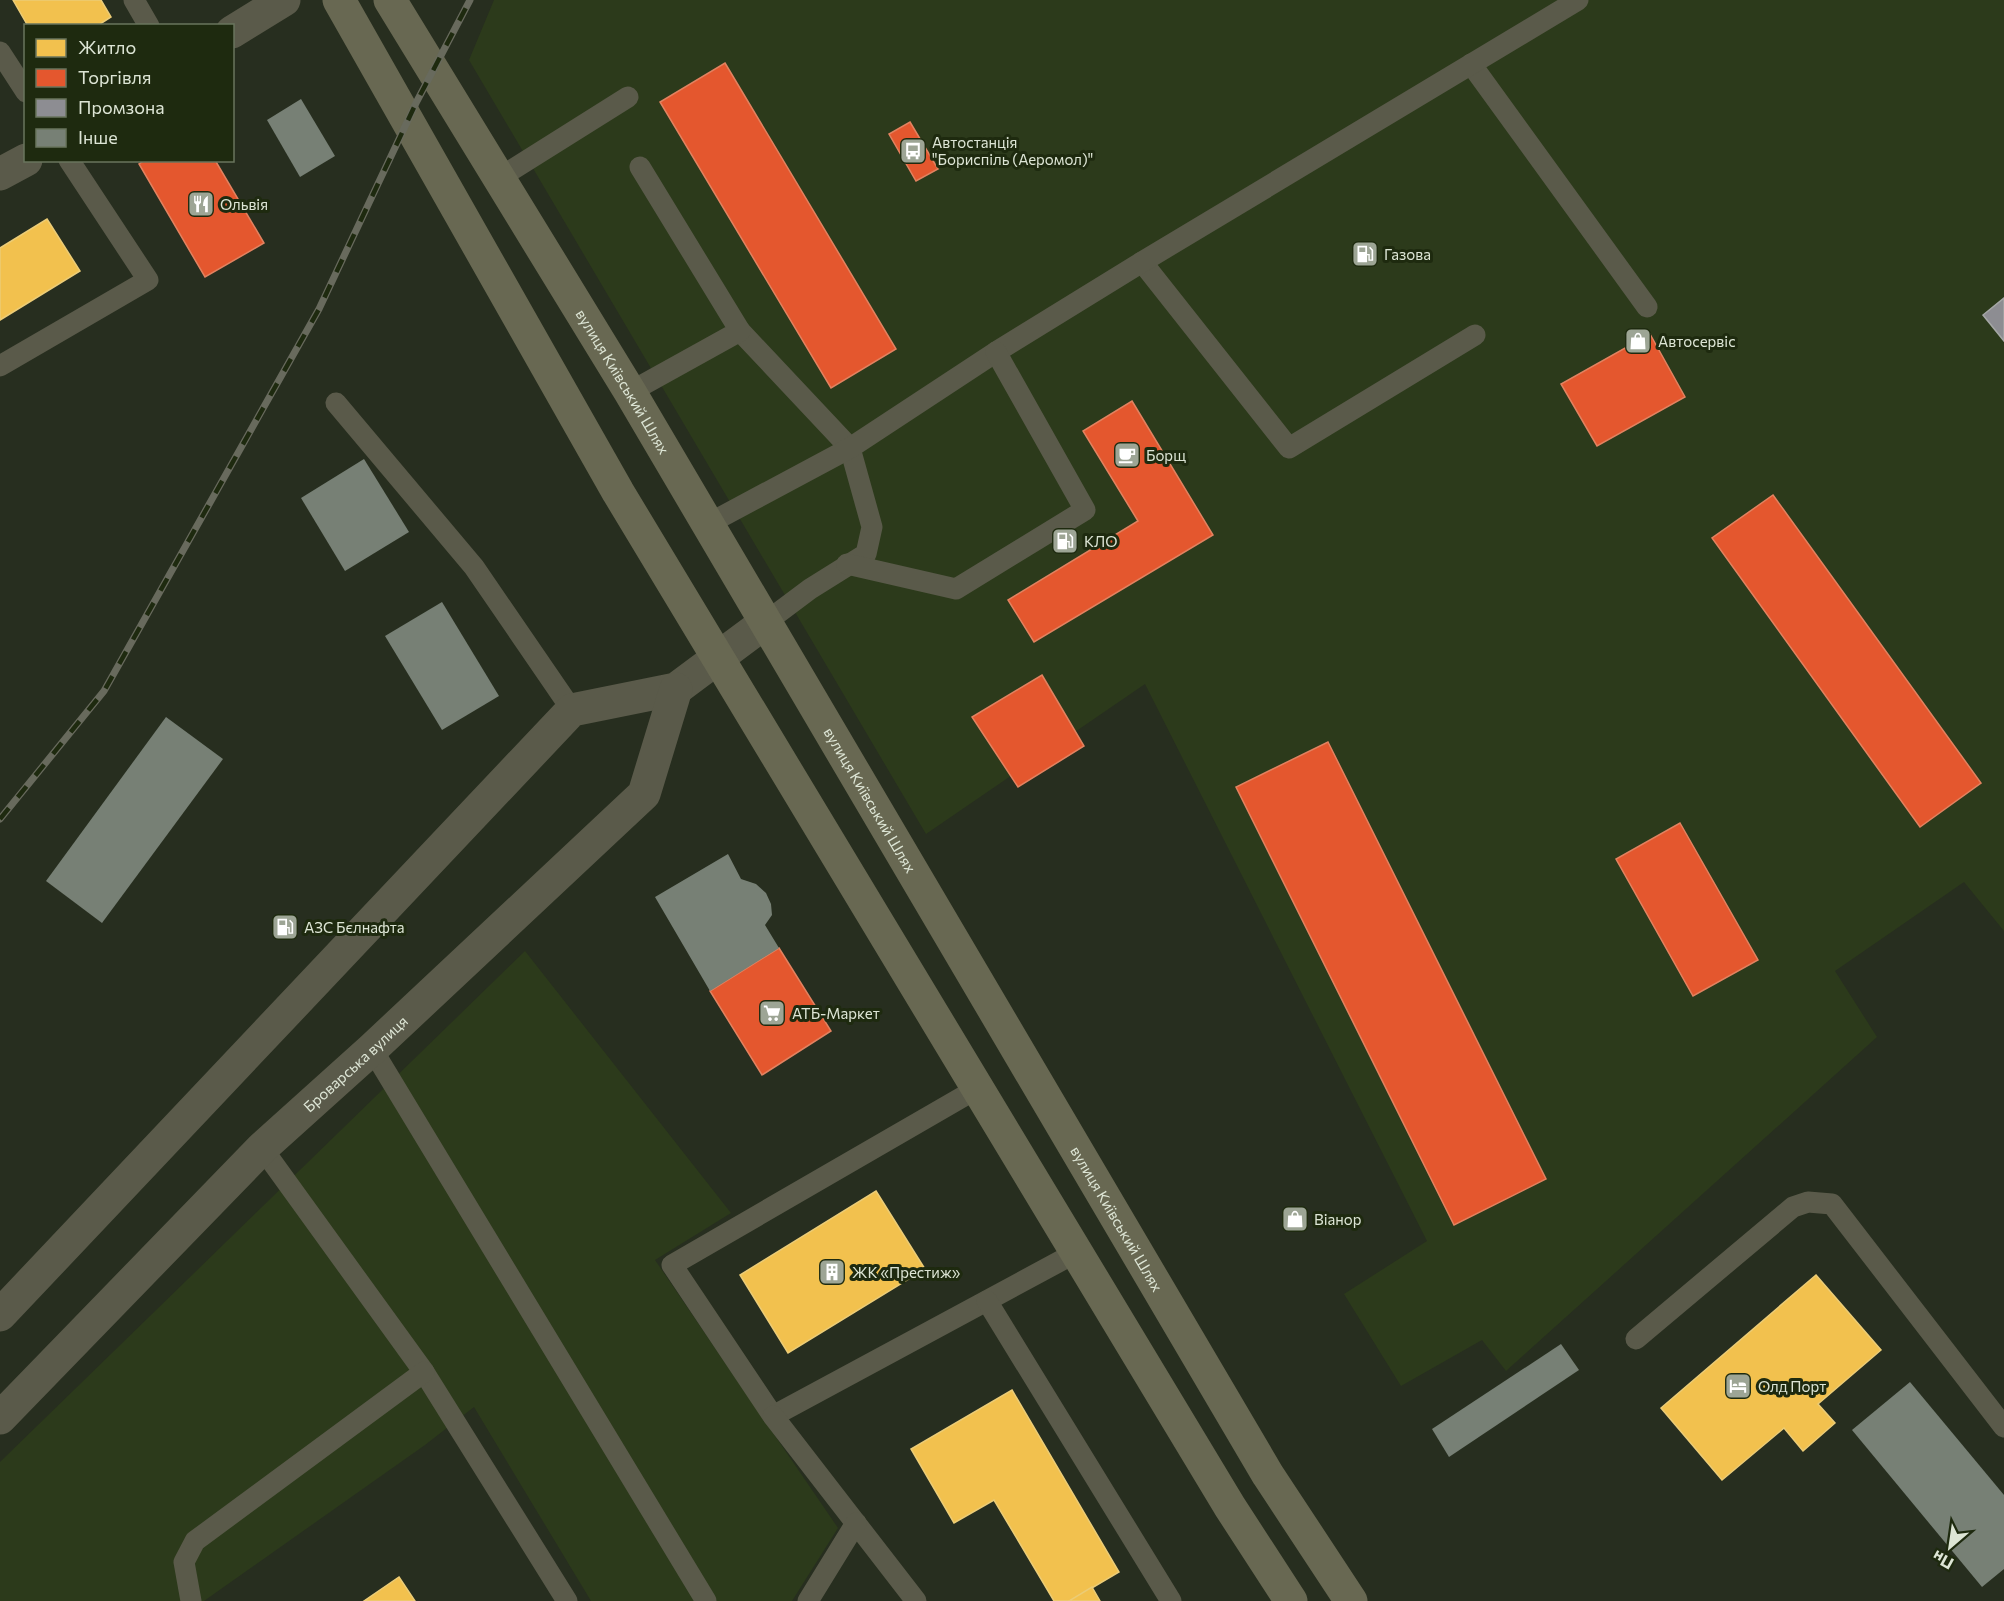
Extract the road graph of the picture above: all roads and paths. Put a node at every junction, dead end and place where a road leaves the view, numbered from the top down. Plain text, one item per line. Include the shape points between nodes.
1 (134, 0) edge
2 (284, 0) edge
3 (339, 0) edge
4 (390, 0) edge
5 (1578, 0) edge
6 (148, 24) edge
7 (234, 31) edge
8 (0, 52) edge
9 (1471, 64) junction
10 (24, 89) edge
11 (628, 98) dead end
12 (24, 161) edge
13 (70, 162) edge
14 (640, 166) dead end
15 (0, 174) edge
16 (499, 178) junction
17 (1142, 262) junction
18 (1647, 307) dead end
19 (740, 331) junction
20 (1475, 335) dead end
21 (996, 352) junction
22 (0, 366) edge
23 (630, 392) junction
24 (336, 403) dead end
25 (850, 448) junction
26 (708, 524) junction
27 (847, 564) junction
28 (766, 622) junction
29 (719, 658) junction
30 (676, 689) junction
31 (572, 710) junction
32 (372, 1049) junction
33 (978, 1088) junction
34 (262, 1148) junction
35 (1077, 1252) junction
36 (987, 1301) junction
37 (0, 1315) edge
38 (1636, 1339) dead end
39 (424, 1372) junction
40 (773, 1416) junction
41 (0, 1418) edge
42 (2004, 1427) edge
43 (856, 1523) junction
44 (191, 1601) edge
45 (567, 1601) edge
46 (706, 1601) edge
47 (808, 1601) edge
48 (916, 1601) edge
49 (1171, 1601) edge
50 (1291, 1601) edge
51 (1351, 1601) edge

1 - 6 lane
2 - 7 street
3 - 29 highway via 612,481
4 - 16 highway, вулиця Київський Шлях
5 - 9 lane
8 - 10 lane
9 - 17 lane
9 - 18 lane
11 - 16 lane
12 - 15 street
13 - 22 lane via 148,280
14 - 19 lane
16 - 23 highway, вулиця Київський Шлях
17 - 20 lane via 1289,448
17 - 21 lane
19 - 23 lane
19 - 25 lane
21 - 25 lane
21 - 27 lane via 1085,510 956,589
23 - 26 highway, вулиця Київський Шлях
24 - 31 lane via 474,567
25 - 26 lane
25 - 27 lane via 872,527 866,554
26 - 28 highway, вулиця Київський Шлях
27 - 28 lane
28 - 29 street
28 - 51 highway, вулиця Київський Шлях via 1268,1475
29 - 30 street
29 - 33 highway
30 - 31 street
30 - 32 street, Броварська вулиця via 644,794
31 - 37 street
32 - 34 street, Броварська вулиця
32 - 46 lane
33 - 35 highway
33 - 40 lane via 672,1265
34 - 39 lane
34 - 41 street, Броварська вулиця
35 - 36 lane
35 - 50 highway
36 - 40 lane
36 - 49 lane
38 - 42 lane via 1793,1208 1808,1202 1832,1204
39 - 44 lane via 195,1541 184,1562
39 - 45 lane
40 - 43 lane
43 - 47 lane
43 - 48 lane

